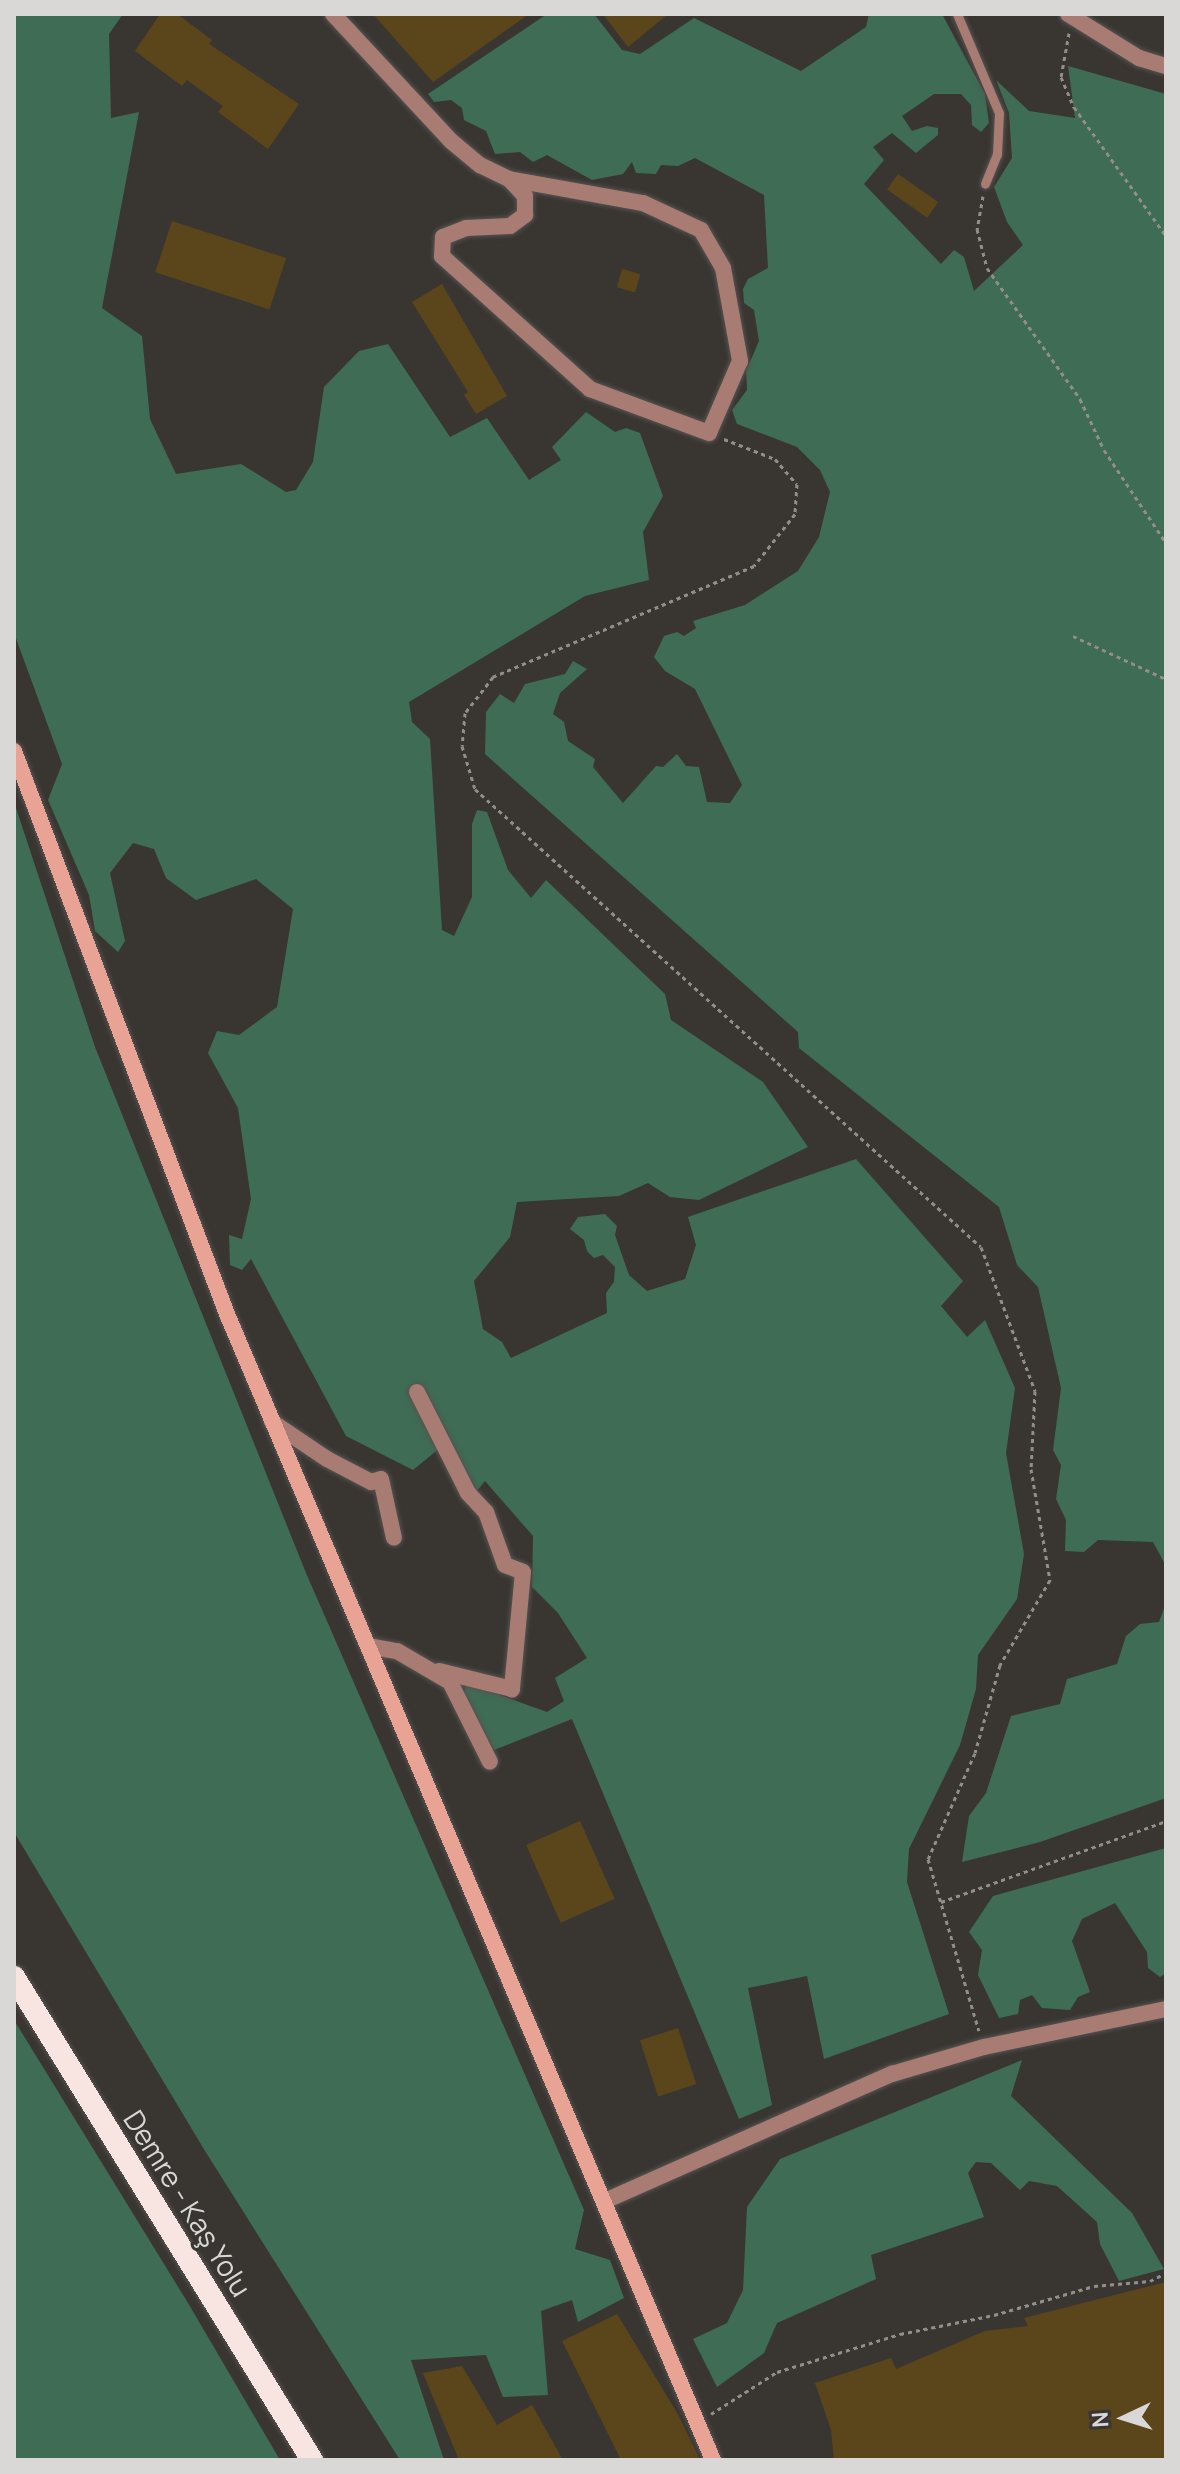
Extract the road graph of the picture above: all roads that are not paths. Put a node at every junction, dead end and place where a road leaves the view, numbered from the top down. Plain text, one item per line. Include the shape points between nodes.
1 (333, 14) edge
2 (957, 14) edge
3 (1070, 15) edge
4 (1166, 66) edge
5 (509, 179) junction
6 (985, 184) road end
7 (14, 751) edge
8 (417, 1392) dead end
9 (272, 1422) junction
10 (394, 1538) dead end
11 (368, 1646) junction
12 (439, 1671) junction
13 (490, 1762) dead end
14 (14, 1977) edge
15 (1166, 2009) edge
16 (607, 2200) junction
17 (312, 2460) edge
18 (713, 2460) edge

1 - 5 street via 451,141
2 - 6 lane via 999,113 997,154
3 - 4 street via 1139,58
5 - 5 street via 643,203 701,230 723,268 740,361 709,433 590,389 442,256 443,237 466,228 510,226 525,215 525,196
7 - 9 main road
8 - 12 street via 468,1493 486,1512 505,1565 523,1572 512,1689
9 - 10 street via 327,1459 371,1482 381,1479
9 - 11 main road
11 - 12 street via 397,1651
11 - 16 main road
12 - 13 street via 450,1682
14 - 17 highway, Demre - Kaş Yolu
15 - 16 street via 984,2047 892,2074
16 - 18 main road

